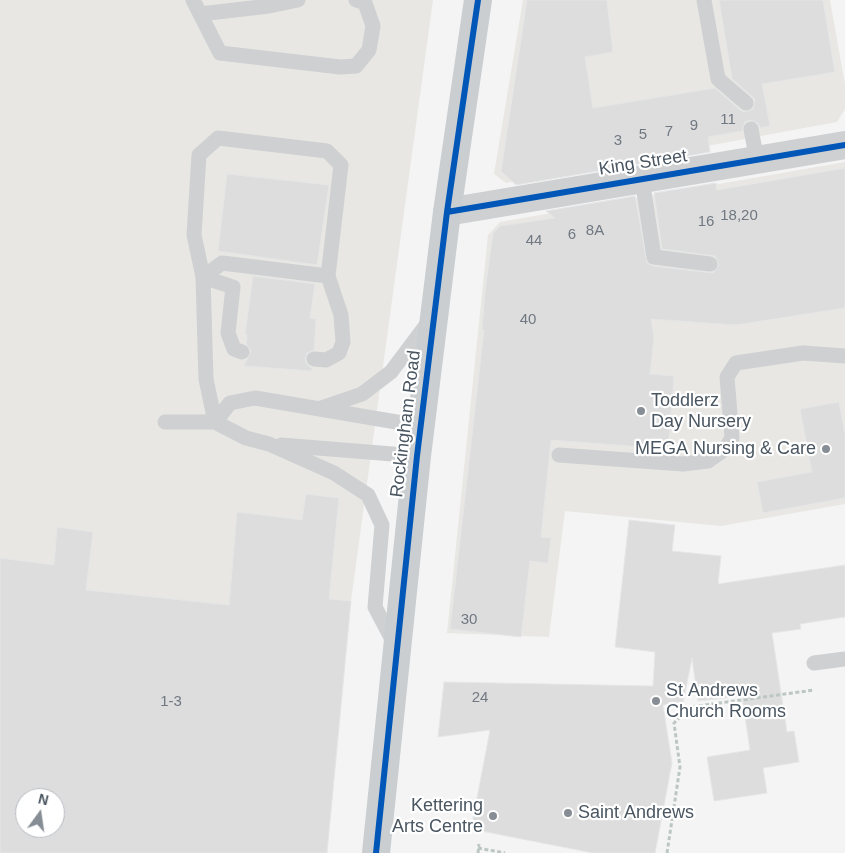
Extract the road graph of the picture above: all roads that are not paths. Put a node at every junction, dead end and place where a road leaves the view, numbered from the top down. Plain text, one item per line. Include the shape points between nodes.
1 (298, 0) edge
2 (356, 0) edge
3 (478, 0) edge
4 (704, 0) edge
5 (196, 7) edge
6 (746, 103) dead end
7 (751, 129) dead end
8 (845, 145) edge
9 (757, 161) junction
10 (642, 179) junction
11 (447, 212) junction
12 (710, 264) dead end
13 (328, 276) junction
14 (203, 277) junction
15 (434, 314) junction
16 (242, 352) dead end
17 (845, 356) edge
18 (314, 359) dead end
19 (320, 409) junction
20 (165, 422) dead end
21 (215, 422) junction
22 (420, 426) junction
23 (269, 444) junction
24 (559, 454) dead end
25 (416, 456) junction
26 (396, 648) junction
27 (845, 659) edge
28 (814, 663) road end
29 (376, 853) edge

1 - 5 lane via 268,6
2 - 5 lane via 365,4 373,26 370,50 356,66 340,67 220,53
3 - 11 main road, Rockingham Road
4 - 6 lane via 718,79
7 - 9 lane
8 - 9 street, King Street
9 - 10 street, King Street
10 - 11 street, King Street
10 - 12 lane via 654,257
11 - 15 main road, Rockingham Road
13 - 14 lane via 222,263
13 - 14 lane via 341,165 327,151 218,138 199,155 194,235
13 - 18 lane via 341,315 343,342 339,353 326,360
14 - 16 lane via 232,287 228,332 234,349
14 - 21 lane via 206,379
15 - 19 lane via 391,372 362,394
15 - 22 main road, Rockingham Road
17 - 24 lane via 803,353 736,363 727,377 732,438 725,449 708,461 684,464
19 - 21 lane via 255,398 230,403
19 - 22 lane
20 - 21 lane
21 - 23 lane via 246,438
22 - 25 main road, Rockingham Road
23 - 25 lane
23 - 26 lane via 334,473 368,494 382,526 375,607
25 - 26 main road, Rockingham Road
26 - 29 main road, Rockingham Road
27 - 28 lane

